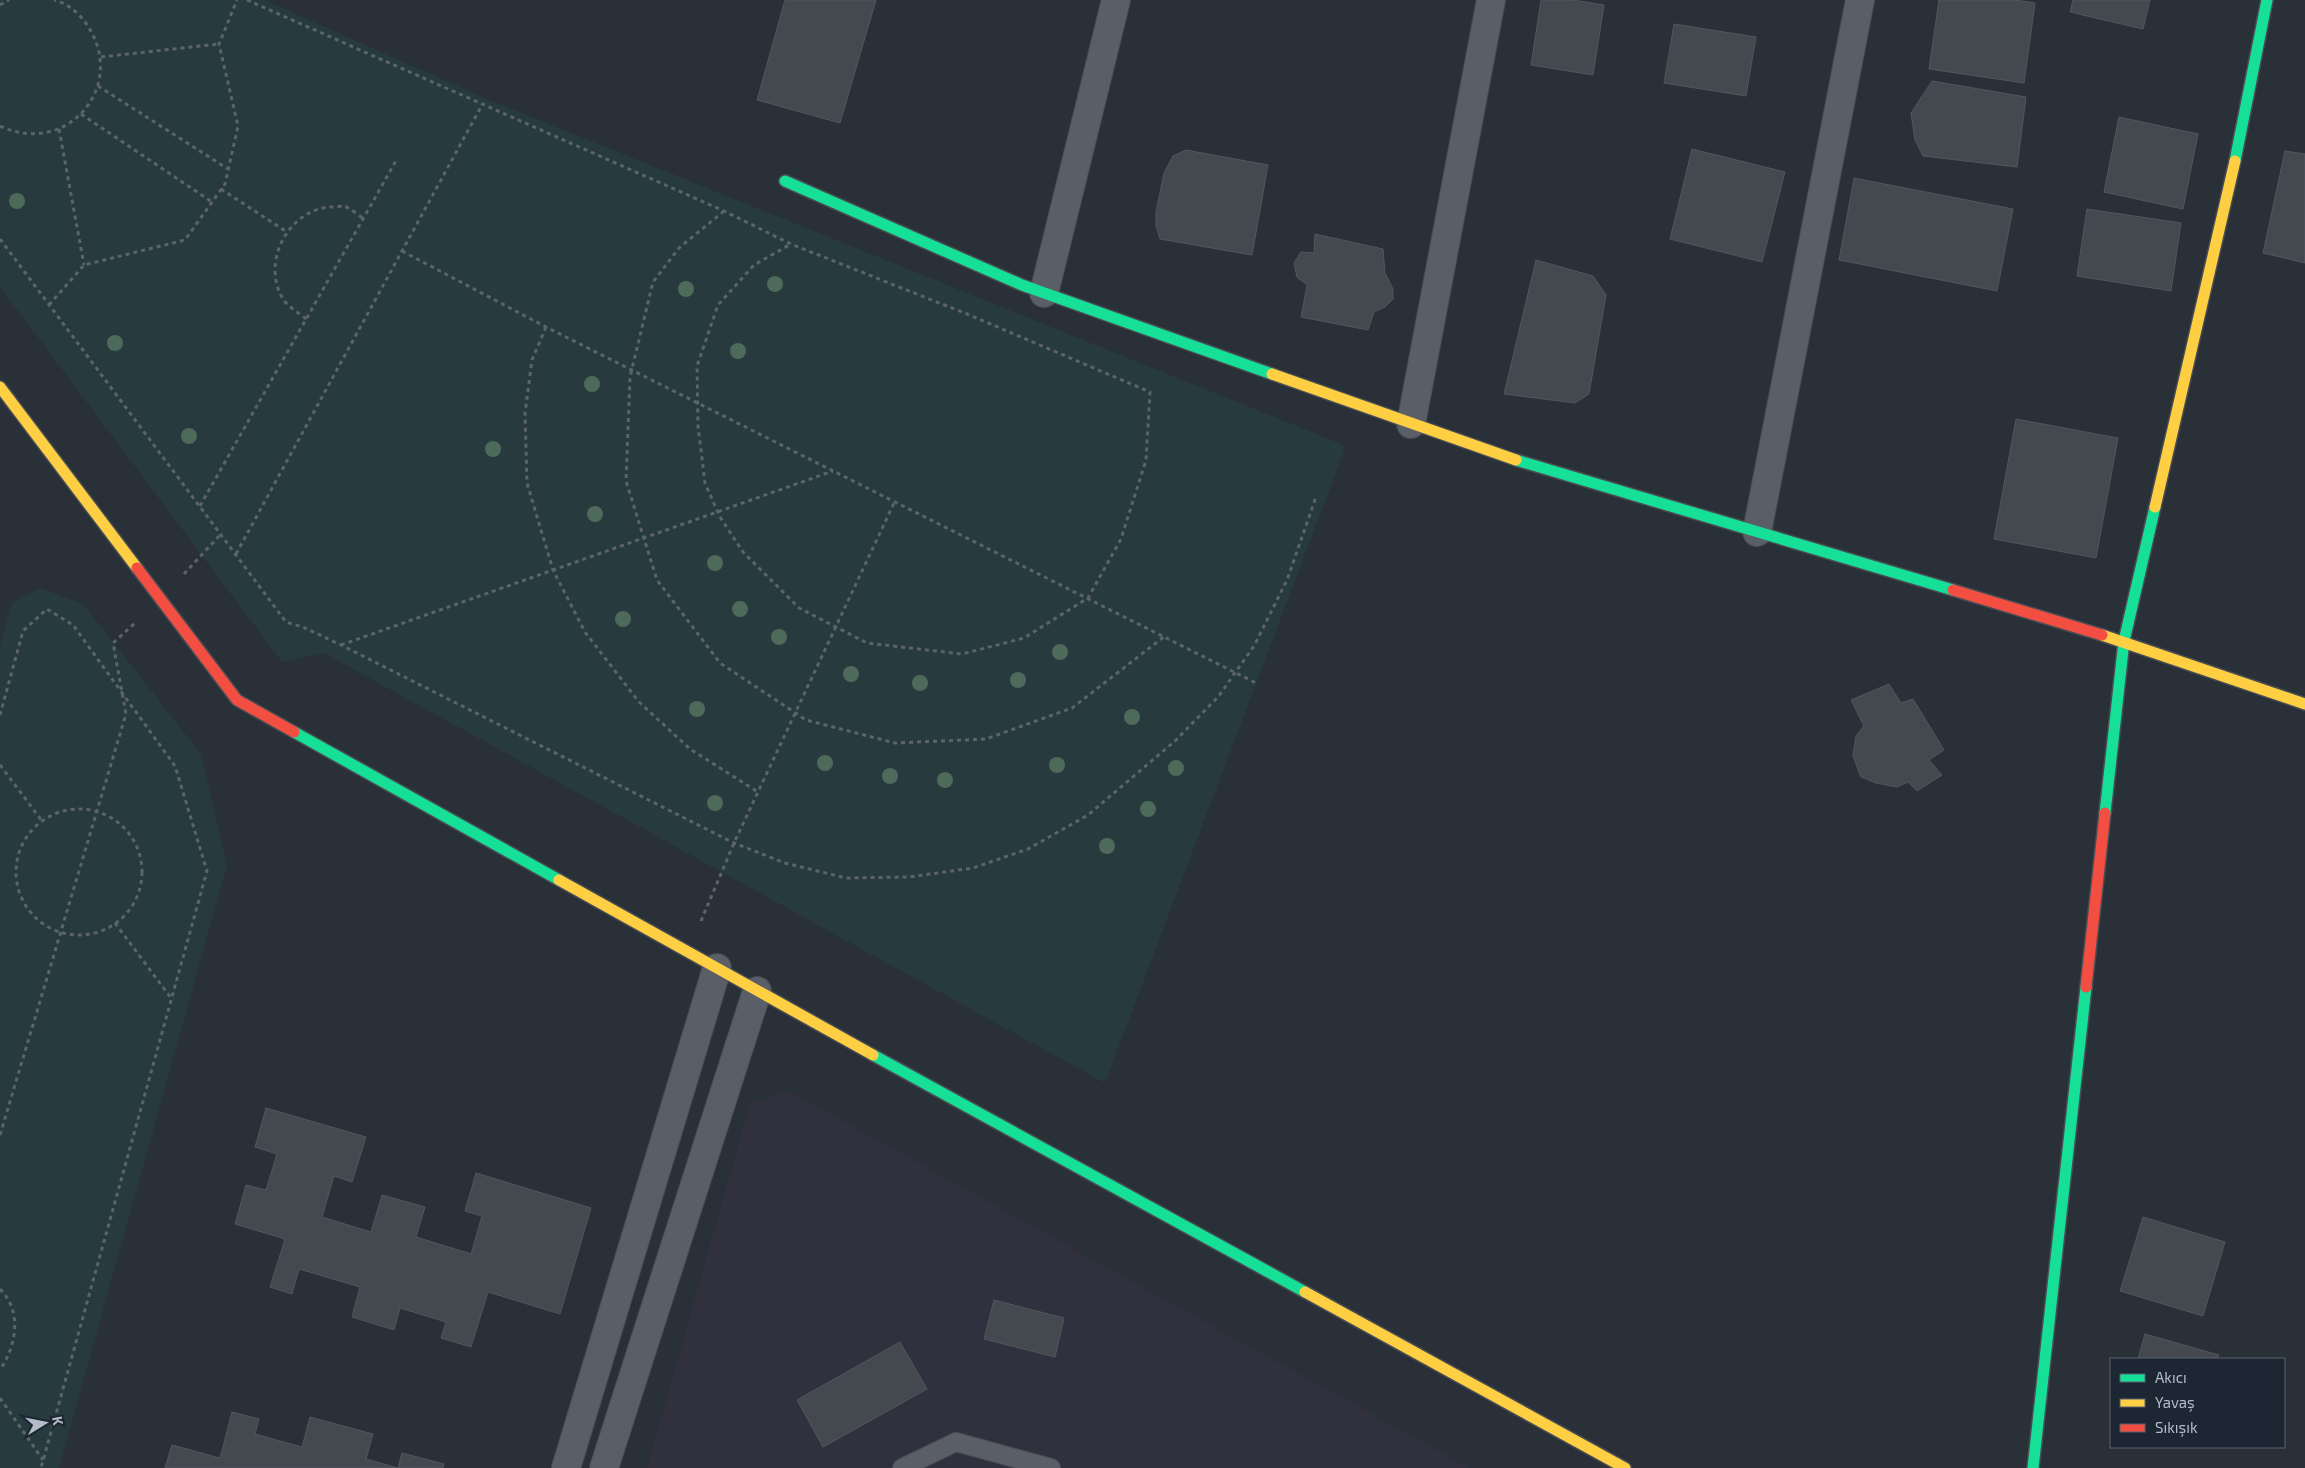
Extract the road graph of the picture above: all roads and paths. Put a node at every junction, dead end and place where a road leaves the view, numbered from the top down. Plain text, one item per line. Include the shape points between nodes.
1 (9, 0) edge
2 (54, 0) edge
3 (237, 0) edge
4 (247, 0) edge
5 (1116, 0) edge
6 (1491, 0) edge
7 (1860, 0) edge
8 (2267, 0) edge
9 (0, 5) edge
10 (219, 44) junction
11 (101, 57) junction
12 (98, 86) junction
13 (482, 105) junction
14 (81, 114) junction
15 (0, 126) edge
16 (59, 129) junction
17 (397, 159) dead end
18 (228, 169) junction
19 (785, 181) dead end
20 (221, 189) junction
21 (212, 202) junction
22 (724, 211) junction
23 (364, 219) junction
24 (287, 232) junction
25 (0, 238) edge
26 (791, 244) junction
27 (402, 251) junction
28 (84, 265) junction
29 (1044, 292) junction
30 (49, 305) junction
31 (306, 319) junction
32 (546, 327) junction
33 (632, 370) junction
34 (0, 387) edge
35 (698, 403) junction
36 (1411, 424) junction
37 (833, 470) junction
38 (1316, 497) dead end
39 (895, 501) junction
40 (200, 506) junction
41 (717, 512) junction
42 (1756, 532) junction
43 (221, 534) junction
44 (644, 537) junction
45 (236, 554) junction
46 (553, 570) junction
47 (162, 598) junction
48 (1088, 598) junction
49 (836, 626) junction
50 (1165, 636) junction
51 (2124, 641) junction
52 (341, 645) junction
53 (1235, 672) junction
54 (1256, 683) dead end
55 (122, 691) junction
56 (2305, 704) edge
57 (795, 713) junction
58 (0, 715) edge
59 (0, 765) edge
60 (758, 792) junction
61 (97, 811) junction
62 (42, 821) junction
63 (734, 843) junction
64 (115, 923) junction
65 (61, 932) junction
66 (688, 952) junction
67 (717, 968) junction
68 (757, 991) junction
69 (171, 999) junction
70 (0, 1135) edge
71 (0, 1289) edge
72 (0, 1370) edge
73 (0, 1398) edge
74 (43, 1461) junction
75 (41, 1468) edge
76 (566, 1468) edge
77 (604, 1468) edge
78 (902, 1468) edge
79 (1051, 1468) edge
80 (1625, 1468) edge
81 (2033, 1468) edge

1 - 9 path
2 - 11 path via 79,14 94,34
3 - 10 path
4 - 13 path
5 - 29 street
6 - 36 street
7 - 42 street
8 - 51 street via 2228,194
10 - 11 path
10 - 18 path via 238,126
11 - 12 path
12 - 14 path
12 - 18 path
13 - 22 path
13 - 27 path
14 - 16 path
14 - 21 path
15 - 16 path via 15,133 36,135
16 - 28 path
17 - 23 path
18 - 20 path
19 - 29 street
20 - 21 path
20 - 24 path
21 - 28 path via 186,240
22 - 26 path
22 - 33 path via 679,248 653,282
23 - 24 path via 344,206 322,207 302,216
23 - 31 path
24 - 31 path via 277,252 276,275 283,299
25 - 30 path
26 - 35 path via 754,265 718,305 697,366
26 - 48 path via 1150,392 1146,460 1121,539
27 - 32 path
27 - 45 path
28 - 30 path
29 - 36 street
30 - 40 path
31 - 40 path
32 - 33 path
32 - 46 path via 532,360 525,413 527,483
33 - 35 path
33 - 44 path via 626,481
34 - 47 street
35 - 37 path
35 - 41 path via 704,483
36 - 42 street via 1506,457
37 - 39 path
37 - 41 path
38 - 53 path via 1287,580 1254,646
39 - 48 path
39 - 49 path
40 - 43 path
41 - 44 path
41 - 49 path via 743,552 799,608
42 - 51 street
43 - 45 path
43 - 47 path
44 - 46 path
44 - 57 path via 657,580 720,663
45 - 52 path via 286,622
46 - 52 path
46 - 60 path via 585,632 640,702 690,749
47 - 55 path via 113,643
47 - 66 street via 237,700
48 - 49 path via 1024,638 962,654 868,643
48 - 50 path
49 - 57 path
50 - 53 path
50 - 57 path via 1072,708 986,739 895,743 806,720
51 - 56 street
51 - 81 street
52 - 63 path
53 - 54 path
53 - 63 path via 1218,697 1175,741 1088,815 1028,848 973,868 909,877 846,878 785,863
55 - 58 path via 73,624 47,609 23,631
55 - 61 path via 126,714
55 - 69 path via 175,766 206,871
57 - 60 path
59 - 62 path
60 - 63 path
61 - 62 path via 75,808 53,813
61 - 64 path via 116,820 132,836 140,856 142,876 137,895 127,913
61 - 65 path
62 - 65 path via 22,843 16,864 17,886 25,904 38,920
63 - 66 path
64 - 65 path via 94,934
64 - 69 path
65 - 70 path
66 - 67 street
67 - 68 street
67 - 76 street
68 - 77 street
68 - 80 street
69 - 74 path
71 - 72 path via 13,1314 15,1334 11,1354
73 - 74 path
74 - 75 path
78 - 79 lane via 956,1442

